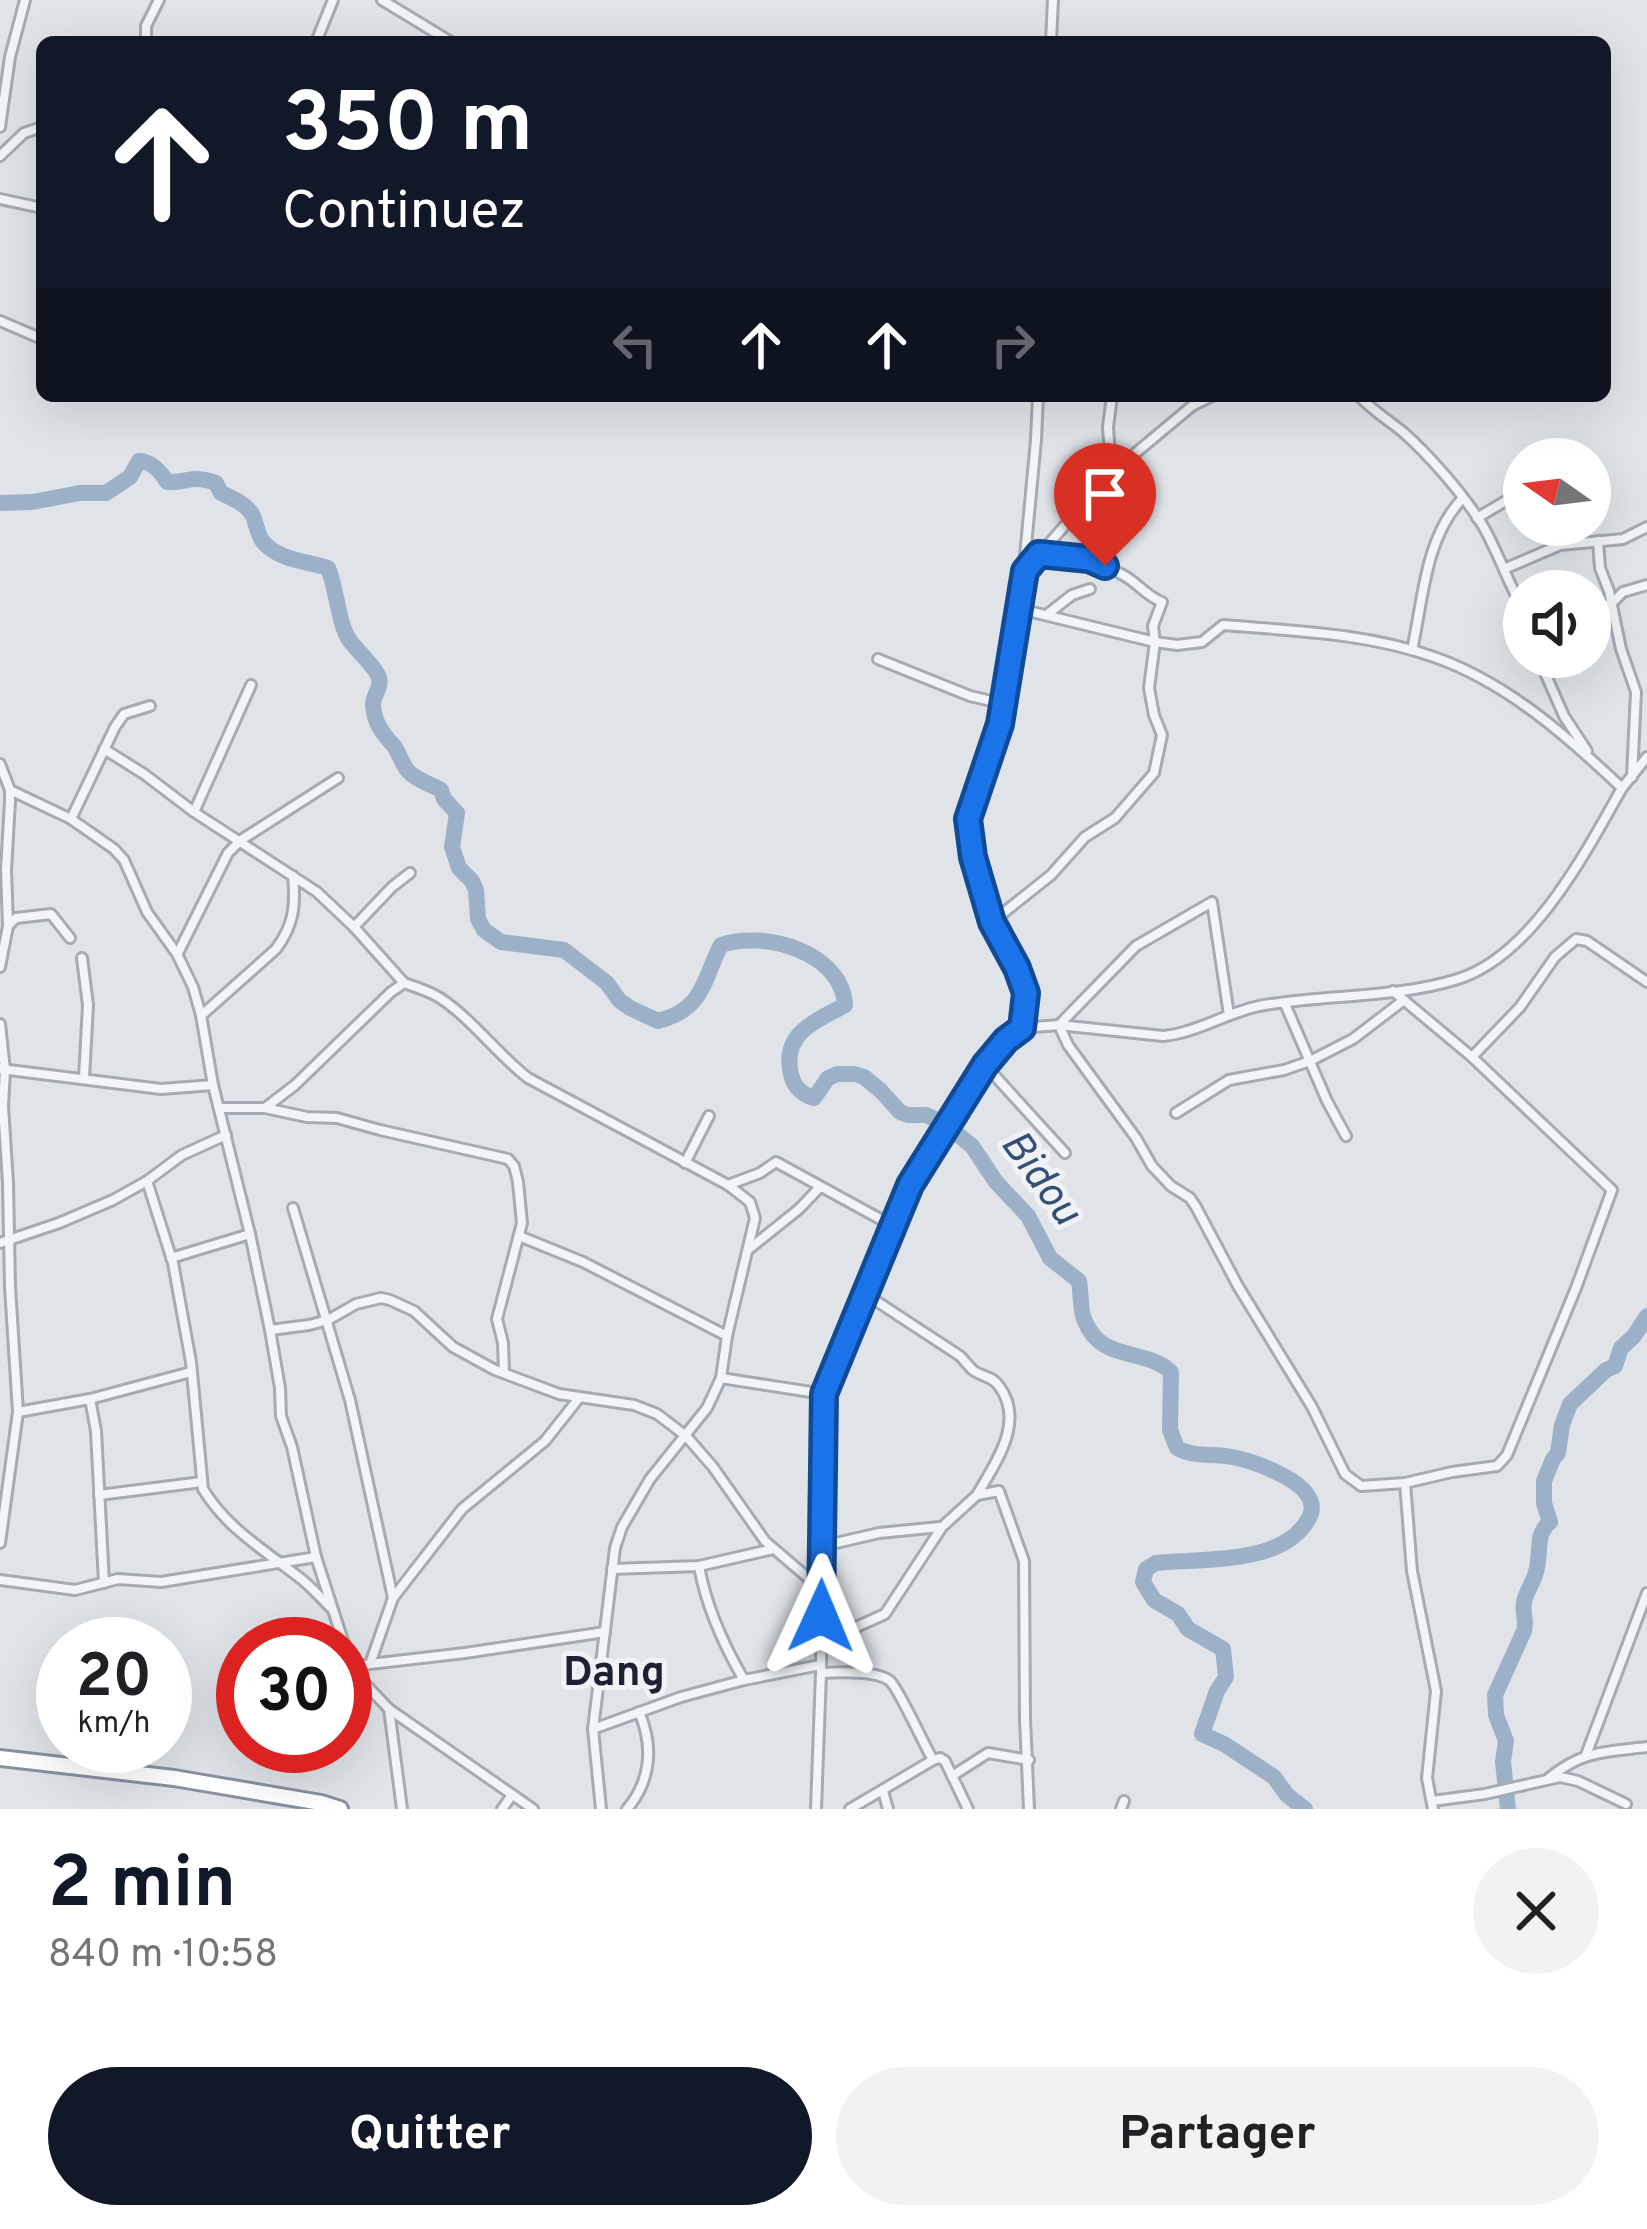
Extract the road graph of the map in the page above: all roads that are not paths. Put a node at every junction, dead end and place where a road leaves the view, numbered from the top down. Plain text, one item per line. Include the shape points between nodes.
1 (25, 0) edge
2 (159, 0) edge
3 (333, 0) edge
4 (382, 0) edge
5 (1053, 0) edge
6 (146, 36) edge
7 (318, 36) edge
8 (441, 36) edge
9 (1052, 36) edge
10 (3, 86) edge
11 (0, 127) edge
12 (36, 129) edge
13 (0, 156) edge
14 (0, 200) edge
15 (36, 207) edge
16 (0, 321) edge
17 (36, 336) edge
18 (1038, 402) edge
19 (1111, 402) edge
20 (1192, 402) edge
21 (1366, 402) edge
22 (1108, 476) junction
23 (1462, 499) junction
24 (1503, 503) edge
25 (1477, 518) junction
26 (1647, 527) edge
27 (1611, 540) edge
28 (1558, 546) edge
29 (1598, 546) edge
30 (1039, 554) junction
31 (1504, 569) joint
32 (1025, 571) junction
33 (1647, 585) edge
34 (1090, 589) dead end
35 (1612, 603) junction
36 (1020, 609) junction
37 (1048, 614) junction
38 (1155, 642) junction
39 (1412, 650) junction
40 (878, 659) dead end
41 (1547, 678) edge
42 (251, 685) dead end
43 (1004, 704) junction
44 (150, 706) dead end
45 (104, 749) junction
46 (1647, 757) edge
47 (1591, 759) junction
48 (0, 764) edge
49 (1631, 777) junction
50 (338, 778) dead end
51 (1622, 788) junction
52 (10, 790) junction
53 (194, 812) junction
54 (71, 819) junction
55 (241, 840) junction
56 (3, 858) edge
57 (410, 873) dead end
58 (293, 876) junction
59 (992, 922) junction
60 (8, 926) junction
61 (354, 928) junction
62 (70, 938) dead end
63 (177, 954) junction
64 (82, 958) dead end
65 (0, 968) edge
66 (404, 982) junction
67 (1647, 982) edge
68 (1393, 991) junction
69 (1404, 1000) junction
70 (1285, 1004) junction
71 (201, 1015) junction
72 (1229, 1015) junction
73 (0, 1024) edge
74 (1059, 1025) junction
75 (1022, 1028) junction
76 (1472, 1057) junction
77 (1310, 1061) junction
78 (985, 1065) junction
79 (3, 1069) edge
80 (84, 1078) junction
81 (212, 1085) junction
82 (219, 1108) junction
83 (265, 1108) junction
84 (1176, 1113) dead end
85 (709, 1116) dead end
86 (226, 1135) junction
87 (1346, 1136) dead end
88 (1065, 1153) dead end
89 (685, 1163) junction
90 (147, 1181) junction
91 (728, 1185) junction
92 (820, 1187) junction
93 (293, 1208) dead end
94 (893, 1226) junction
95 (250, 1234) junction
96 (519, 1236) junction
97 (5, 1242) edge
98 (749, 1249) junction
99 (171, 1258) junction
100 (864, 1293) junction
101 (328, 1320) junction
102 (270, 1330) junction
103 (727, 1336) junction
104 (191, 1372) junction
105 (504, 1373) junction
106 (721, 1378) junction
107 (824, 1394) junction
108 (579, 1398) junction
109 (90, 1399) junction
110 (18, 1412) junction
111 (686, 1436) junction
112 (202, 1482) junction
113 (1405, 1483) junction
114 (99, 1495) junction
115 (977, 1496) junction
116 (942, 1527) junction
117 (0, 1543) edge
118 (823, 1546) junction
119 (773, 1549) junction
120 (316, 1557) junction
121 (279, 1563) junction
122 (699, 1566) junction
123 (612, 1569) junction
124 (0, 1580) edge
125 (104, 1583) junction
126 (821, 1589) junction
127 (1647, 1593) edge
128 (393, 1598) junction
129 (334, 1612) junction
130 (336, 1617) edge
131 (605, 1632) junction
132 (821, 1643) junction
133 (372, 1658) edge
134 (372, 1664) edge
135 (821, 1669) junction
136 (743, 1679) junction
137 (372, 1691) edge
138 (389, 1709) junction
139 (639, 1712) junction
140 (593, 1729) junction
141 (1647, 1747) edge
142 (1586, 1755) junction
143 (0, 1758) edge
144 (933, 1760) junction
145 (1029, 1760) junction
146 (952, 1775) junction
147 (1549, 1778) junction
148 (883, 1791) junction
149 (1485, 1794) junction
150 (512, 1795) junction
151 (1627, 1804) dead end
152 (1433, 1805) edge
153 (340, 1809) edge
154 (402, 1809) edge
155 (502, 1809) edge
156 (532, 1809) edge
157 (601, 1809) edge
158 (627, 1809) edge
159 (816, 1809) edge
160 (850, 1809) edge
161 (888, 1809) edge
162 (968, 1809) edge
163 (1029, 1809) edge
164 (1478, 1809) edge

1 - 10 street
2 - 6 street
3 - 7 street
4 - 8 street
5 - 9 street
10 - 11 street
12 - 13 street
14 - 15 street
16 - 17 street
18 - 32 street
19 - 22 street
20 - 22 street
21 - 23 street
22 - 30 street
23 - 25 street
23 - 39 street via 1436,539
24 - 25 street
25 - 31 street
26 - 27 street
28 - 31 street
29 - 35 street
30 - 32 street
30 - 38 street via 1094,560 1161,600
32 - 36 street
33 - 35 street
34 - 37 street
35 - 49 street via 1636,692
36 - 37 street
36 - 43 street
37 - 38 street
38 - 39 street via 1194,645 1223,626
38 - 59 street via 1149,696 1162,741 1151,778
39 - 47 street via 1509,693
40 - 43 street
41 - 47 street
42 - 53 street
43 - 59 street via 968,819
44 - 45 street via 124,714
45 - 53 street
45 - 54 street
46 - 49 street
47 - 51 street
48 - 52 street
49 - 51 street
50 - 55 street
51 - 68 street via 1516,945 1457,980
52 - 54 street
52 - 56 street
53 - 55 street
54 - 63 street via 124,860
55 - 58 street
55 - 63 street
56 - 60 street
57 - 61 street
58 - 61 street
58 - 71 street via 296,904 284,938
59 - 75 street via 1026,993
60 - 62 street via 51,914
60 - 65 street
61 - 66 street
63 - 71 street
64 - 80 street
66 - 83 street
66 - 89 street via 446,1002 528,1078
67 - 76 street via 1576,938
68 - 69 street
68 - 70 street
69 - 76 street
69 - 77 street
70 - 72 street
70 - 77 street
71 - 81 street
72 - 74 street via 1162,1036
72 - 74 street via 1212,902 1136,946
73 - 79 street
74 - 75 street
74 - 113 street via 1152,1166 1196,1207 1345,1474 1360,1486
75 - 78 street
76 - 113 street via 1612,1190 1507,1455 1497,1466
77 - 84 street via 1229,1080
77 - 87 street
78 - 88 street
78 - 94 street
79 - 80 street
79 - 97 street
80 - 81 street via 161,1089
81 - 82 street
82 - 83 street
82 - 86 street
83 - 96 street via 499,1154 514,1166
85 - 89 street
86 - 90 street
86 - 95 street
89 - 91 street
90 - 97 street
90 - 99 street
91 - 92 street via 776,1162
91 - 98 street via 753,1207
92 - 94 street
92 - 98 street
93 - 101 street
94 - 100 street
95 - 99 street
95 - 102 street
96 - 103 street
96 - 105 street via 497,1319
97 - 110 street
98 - 103 street
99 - 104 street
100 - 107 street
100 - 115 street via 1000,1388 1011,1425
101 - 102 street
101 - 105 street via 356,1304 390,1300
101 - 128 street
102 - 120 street via 281,1416
103 - 106 street
104 - 109 street
104 - 112 street
105 - 108 street
106 - 107 street
106 - 111 street
107 - 118 street
108 - 111 street via 634,1405
108 - 128 street via 545,1441 462,1509
109 - 110 street
109 - 114 street
110 - 117 street
111 - 119 street
111 - 123 street via 634,1504
112 - 114 street
112 - 121 street via 210,1501
113 - 152 street via 1412,1571 1436,1690 1427,1778
114 - 125 street
115 - 116 street
115 - 145 street via 999,1491 1024,1561
116 - 118 street
116 - 132 street via 885,1614
118 - 126 street
119 - 122 street
119 - 126 street
120 - 121 street
120 - 129 street
121 - 125 street
121 - 129 street
122 - 123 street
122 - 136 street
123 - 131 street
124 - 125 street via 75,1590
126 - 132 street
127 - 142 street
128 - 133 street
129 - 130 street
131 - 134 street
131 - 140 street
132 - 135 street
135 - 136 street
135 - 144 street via 892,1683
135 - 159 street
136 - 139 street
137 - 138 street
138 - 150 street
138 - 154 street
139 - 140 street
139 - 158 street via 649,1740 646,1774
140 - 157 street
141 - 142 street
142 - 147 street
143 - 153 highway via 174,1778
144 - 146 street via 945,1761
144 - 148 street
145 - 146 street via 988,1753
145 - 163 street
146 - 162 street
147 - 149 street
147 - 151 street via 1568,1778
148 - 160 street
148 - 161 street
149 - 152 street
149 - 164 street
150 - 155 street
150 - 156 street

